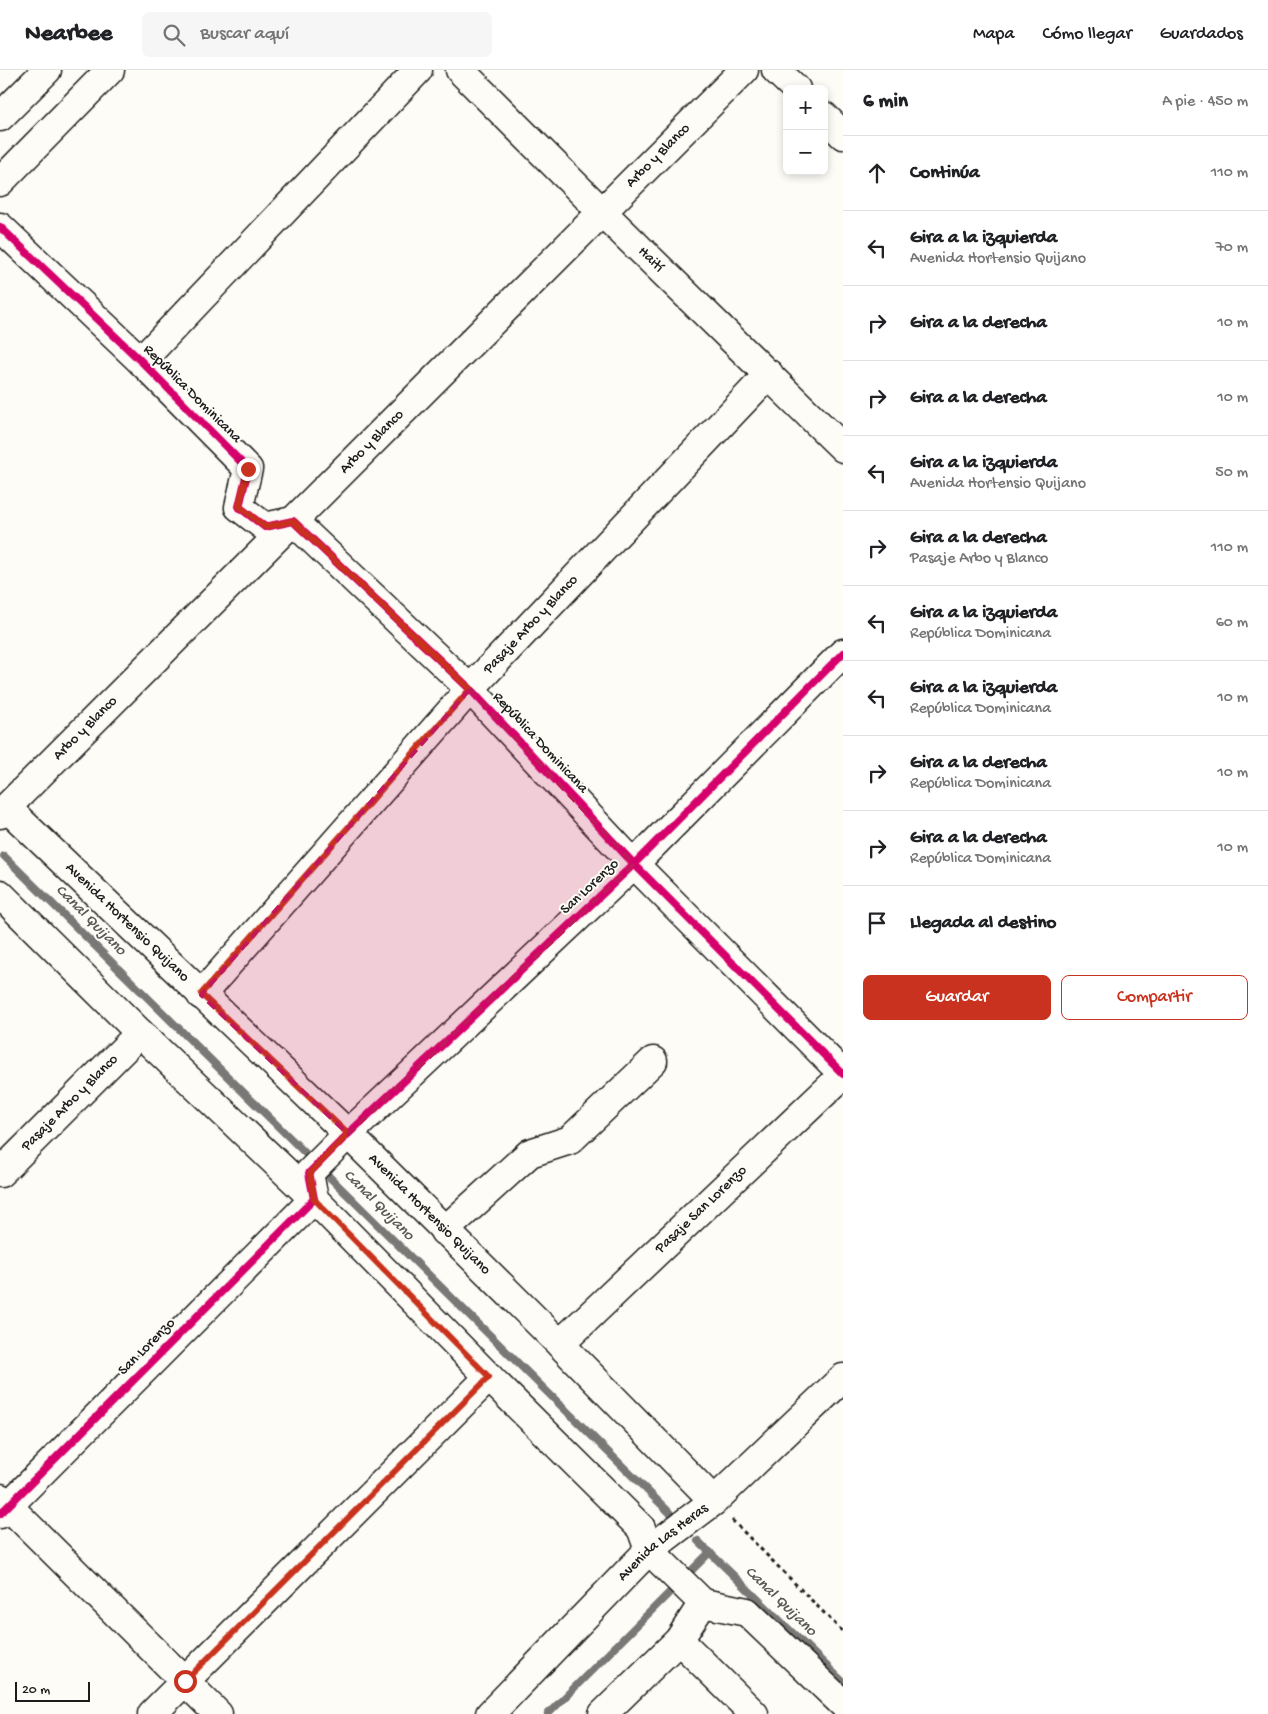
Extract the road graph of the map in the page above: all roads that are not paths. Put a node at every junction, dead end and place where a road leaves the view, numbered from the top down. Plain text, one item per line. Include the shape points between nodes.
1 (46, 70) edge
2 (110, 70) edge
3 (418, 70) edge
4 (460, 70) edge
5 (744, 70) edge
6 (776, 70) edge
7 (792, 85) edge
8 (0, 117) edge
9 (828, 120) edge
10 (843, 134) edge
11 (0, 182) edge
12 (602, 212) junction
13 (0, 227) edge
14 (141, 361) junction
15 (769, 374) junction
16 (843, 448) edge
17 (293, 521) junction
18 (843, 653) edge
19 (470, 689) junction
20 (3, 811) edge
21 (634, 864) junction
22 (0, 894) edge
23 (201, 994) junction
24 (140, 1033) junction
25 (653, 1060) dead end
26 (843, 1074) edge
27 (341, 1141) junction
28 (0, 1173) edge
29 (314, 1199) junction
30 (444, 1231) junction
31 (560, 1344) junction
32 (489, 1377) junction
33 (843, 1378) edge
34 (714, 1501) junction
35 (3, 1506) edge
36 (649, 1550) junction
37 (703, 1603) junction
38 (679, 1640) junction
39 (185, 1681) junction
40 (843, 1704) edge
41 (152, 1714) edge
42 (218, 1714) edge
43 (490, 1714) edge
44 (603, 1714) edge
45 (754, 1714) edge

1 - 8 street
2 - 11 street
3 - 14 street
4 - 12 street, Haití
5 - 12 street, Arbo y Blanco
6 - 7 street
9 - 10 street
12 - 15 street, Haití
12 - 17 street, Arbo y Blanco
13 - 14 street, República Dominicana
14 - 17 street, República Dominicana via 248,469 239,506 265,527
15 - 16 street, Haití
15 - 19 street, Pasaje Arbo y Blanco
17 - 19 street, República Dominicana
17 - 20 street, Arbo y Blanco
18 - 21 street, San Lorenzo
19 - 21 street, República Dominicana
19 - 23 street, Pasaje Arbo y Blanco
20 - 23 street, Avenida Hortensio Quijano
21 - 26 street, República Dominicana
21 - 27 street, San Lorenzo
22 - 24 street
23 - 27 street, Avenida Hortensio Quijano
24 - 28 street, Pasaje Arbo y Blanco
24 - 29 street
25 - 30 street via 570,1140 530,1153
26 - 31 street, Pasaje San Lorenzo
27 - 29 street, San Lorenzo via 310,1173
27 - 30 street, Avenida Hortensio Quijano
29 - 32 street
29 - 35 street, San Lorenzo
30 - 31 street, Avenida Hortensio Quijano
31 - 34 street, Avenida Hortensio Quijano
32 - 36 street via 641,1528
32 - 39 street
33 - 34 street, Avenida Las Heras
34 - 36 street, Avenida Las Heras
35 - 39 street
36 - 37 street
36 - 43 street, Avenida Las Heras
37 - 38 street
37 - 40 street via 747,1612
38 - 44 street
38 - 45 street
39 - 41 street
39 - 42 street

